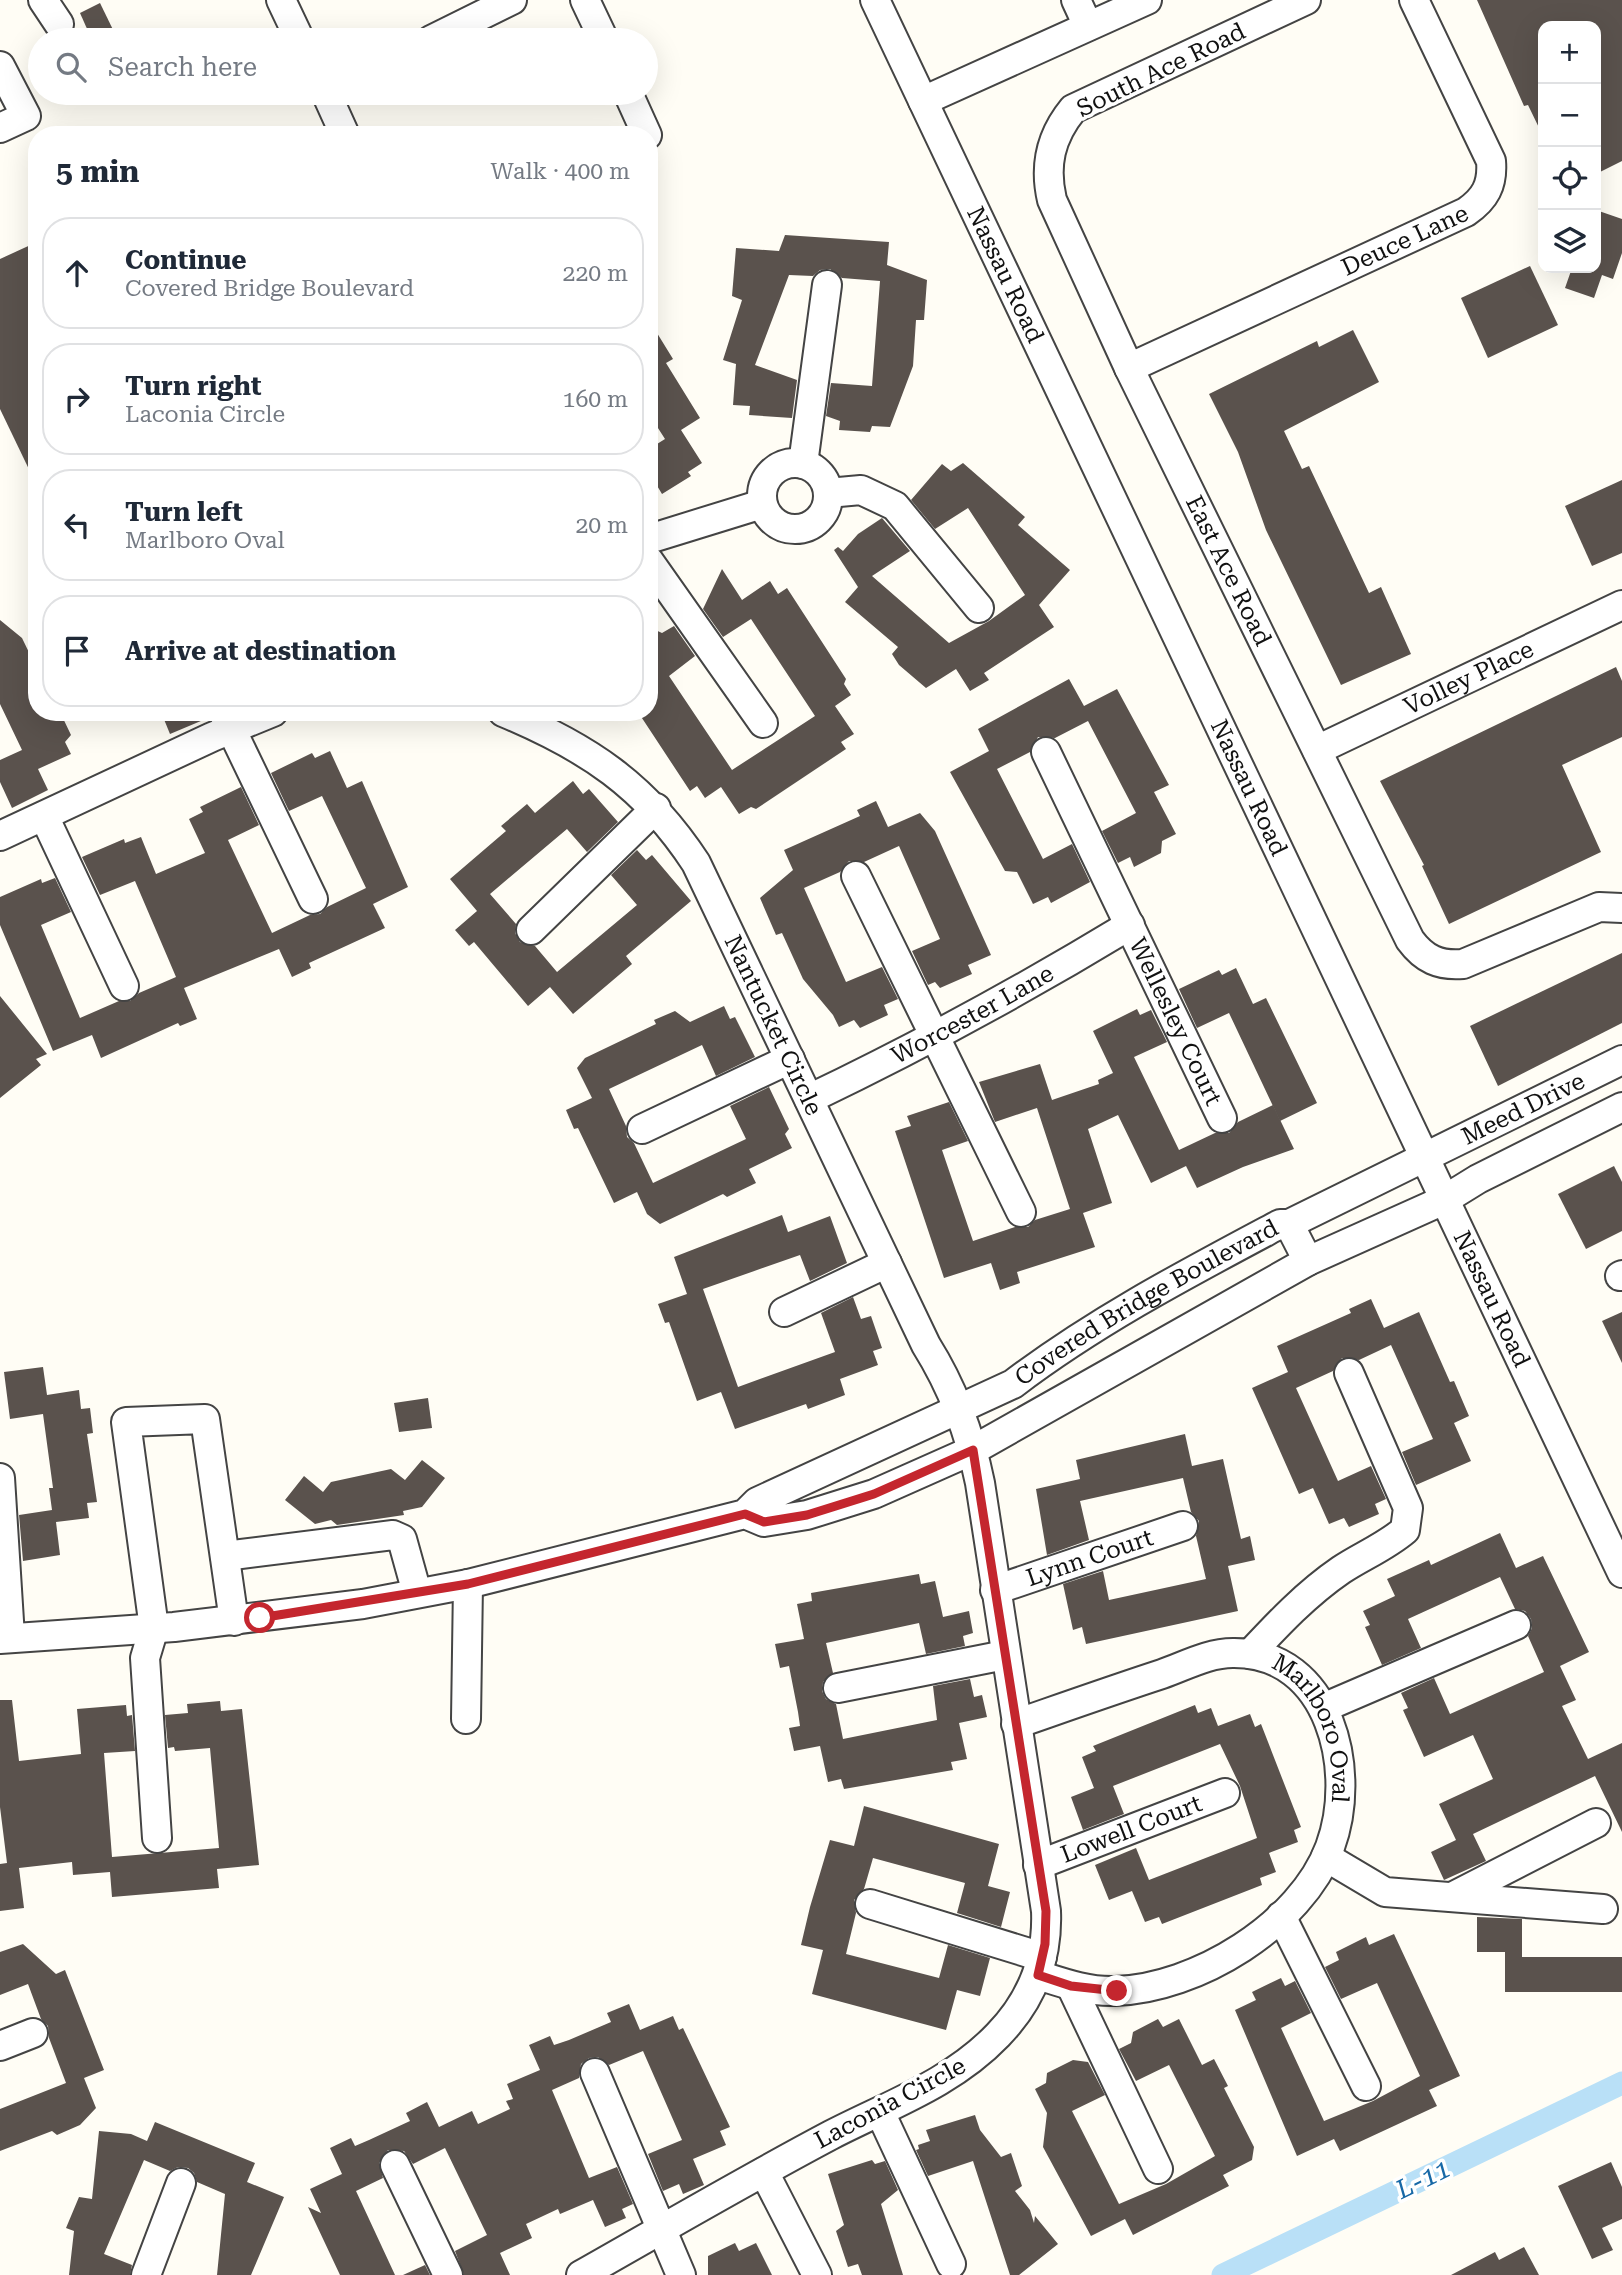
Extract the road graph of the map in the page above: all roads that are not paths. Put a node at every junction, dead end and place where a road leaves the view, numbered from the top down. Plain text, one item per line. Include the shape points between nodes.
1 (43, 0) edge
2 (281, 0) edge
3 (512, 0) edge
4 (585, 0) edge
5 (875, 0) edge
6 (1076, 0) edge
7 (1147, 0) edge
8 (1306, 0) edge
9 (1414, 0) edge
10 (59, 24) dead end
11 (1088, 26) junction
12 (294, 28) edge
13 (455, 28) edge
14 (598, 28) edge
15 (0, 66) edge
16 (923, 101) junction
17 (331, 105) edge
18 (634, 105) edge
19 (341, 126) edge
20 (644, 126) edge
21 (0, 128) edge
22 (1048, 168) joint
23 (827, 285) dead end
24 (1129, 369) junction
25 (803, 464) junction
26 (828, 493) junction
27 (762, 504) junction
28 (658, 541) edge
29 (658, 557) edge
30 (1622, 605) edge
31 (979, 608) dead end
32 (228, 721) edge
33 (525, 721) edge
34 (763, 723) dead end
35 (1317, 750) junction
36 (1046, 752) dead end
37 (656, 808) junction
38 (44, 816) junction
39 (2, 830) edge
40 (856, 876) dead end
41 (313, 900) dead end
42 (1622, 908) edge
43 (1130, 925) junction
44 (531, 930) dead end
45 (124, 986) dead end
46 (933, 1036) junction
47 (790, 1059) junction
48 (1622, 1060) edge
49 (809, 1099) junction
50 (1622, 1107) edge
51 (1222, 1118) dead end
52 (642, 1129) dead end
53 (1422, 1155) junction
54 (1444, 1200) junction
55 (1021, 1212) dead end
56 (1289, 1224) junction
57 (1308, 1261) junction
58 (887, 1263) junction
59 (784, 1312) dead end
60 (1349, 1373) dead end
61 (959, 1412) junction
62 (973, 1450) junction
63 (0, 1478) edge
64 (745, 1514) junction
65 (1183, 1526) dead end
66 (225, 1556) junction
67 (1622, 1573) edge
68 (468, 1584) junction
69 (995, 1590) junction
70 (417, 1593) junction
71 (234, 1621) junction
72 (1516, 1625) dead end
73 (154, 1628) junction
74 (3, 1637) edge
75 (1250, 1654) junction
76 (1005, 1655) junction
77 (838, 1688) dead end
78 (1323, 1708) junction
79 (466, 1719) dead end
80 (1016, 1724) junction
81 (1225, 1793) dead end
82 (1596, 1823) dead end
83 (157, 1838) dead end
84 (1326, 1857) junction
85 (1038, 1865) junction
86 (1451, 1897) junction
87 (870, 1904) dead end
88 (1603, 1909) dead end
89 (1281, 1916) junction
90 (1040, 1966) junction
91 (1071, 1986) junction
92 (33, 2033) dead end
93 (0, 2046) edge
94 (595, 2073) dead end
95 (1366, 2087) dead end
96 (880, 2112) junction
97 (395, 2165) dead end
98 (1158, 2169) dead end
99 (764, 2172) junction
100 (181, 2183) dead end
101 (660, 2230) junction
102 (951, 2264) dead end
103 (146, 2275) edge
104 (448, 2275) edge
105 (581, 2275) edge
106 (681, 2275) edge
107 (817, 2275) edge

1 - 10 street
2 - 12 street
3 - 13 street
4 - 14 street
5 - 16 street, Nassau Road
6 - 11 street
7 - 11 street
8 - 22 street, South Ace Road via 1073,109 1055,136
9 - 24 street, Deuce Lane via 1491,161 1488,191 1478,204
11 - 16 street
15 - 21 street via 26,116
16 - 53 street, Nassau Road
17 - 19 street
18 - 20 street
22 - 24 street, East Ace Road via 1052,200
23 - 25 street
24 - 35 street, East Ace Road
25 - 26 street via 820,475
25 - 27 street via 780,466 771,472 761,493
26 - 27 street via 815,522 794,529 774,522
26 - 31 street via 861,490 895,506
27 - 28 street
29 - 34 street
30 - 35 street, Volley Place
32 - 38 street via 162,761
32 - 41 street
33 - 37 street, Nantucket Circle via 593,756
35 - 42 street, East Ace Road via 1410,940 1432,961 1462,964 1599,907
36 - 43 street, Wellesley Court
37 - 44 street
37 - 47 street, Nantucket Circle via 696,863
38 - 39 street
38 - 45 street
40 - 46 street
43 - 46 street, Worcester Lane via 1018,993
43 - 51 street, Wellesley Court
46 - 49 street, Worcester Lane
46 - 55 street
47 - 49 street, Nantucket Circle
47 - 52 street
48 - 53 street, Meed Drive
49 - 58 street, Nantucket Circle
50 - 54 street, Meed Drive
53 - 54 street, Nassau Road
53 - 56 street, Meed Drive
54 - 57 street, Meed Drive
54 - 67 street, Nassau Road
56 - 57 street, Covered Bridge Boulevard
56 - 61 street, Covered Bridge Boulevard via 1280,1224 1163,1286 1013,1384
57 - 62 street, Covered Bridge Boulevard
58 - 59 street
58 - 61 street, Nantucket Circle
60 - 75 street via 1408,1508 1405,1530 1299,1602
61 - 62 street, Laconia Circle
61 - 64 street, Covered Bridge Boulevard via 757,1502
62 - 64 street, Covered Bridge Boulevard via 874,1494 807,1515 764,1522
62 - 69 street, Laconia Circle
63 - 74 street
64 - 68 street, Covered Bridge Boulevard
65 - 69 street, Lynn Court
66 - 70 street via 393,1535 402,1539 406,1548
66 - 71 street
66 - 73 street via 205,1419 126,1422
68 - 70 street, Covered Bridge Boulevard
68 - 79 street
69 - 76 street, Laconia Circle
70 - 71 street, Covered Bridge Boulevard
71 - 73 street, Covered Bridge Boulevard
72 - 78 street
73 - 74 street, Covered Bridge Boulevard
73 - 83 street via 145,1658
75 - 78 street, Marlboro Oval via 1297,1675
75 - 80 street, Marlboro Oval via 1198,1660
76 - 77 street
76 - 80 street, Laconia Circle
78 - 84 street, Marlboro Oval via 1337,1749 1341,1786 1338,1823
80 - 85 street, Laconia Circle
81 - 85 street, Lowell Court
82 - 86 street
84 - 86 street via 1385,1892
84 - 89 street, Marlboro Oval via 1313,1881
85 - 90 street, Laconia Circle via 1047,1927
86 - 88 street
87 - 90 street, Marlboro Oval
89 - 91 street, Marlboro Oval via 1226,1957 1179,1980 1117,1991
89 - 95 street
90 - 91 street, Marlboro Oval
90 - 96 street, Laconia Circle via 1022,2006 973,2059
91 - 98 street
92 - 93 street
94 - 101 street
96 - 99 street, Laconia Circle
96 - 102 street
97 - 104 street
99 - 101 street, Laconia Circle
99 - 107 street
100 - 103 street
101 - 105 street, Laconia Circle
101 - 106 street

